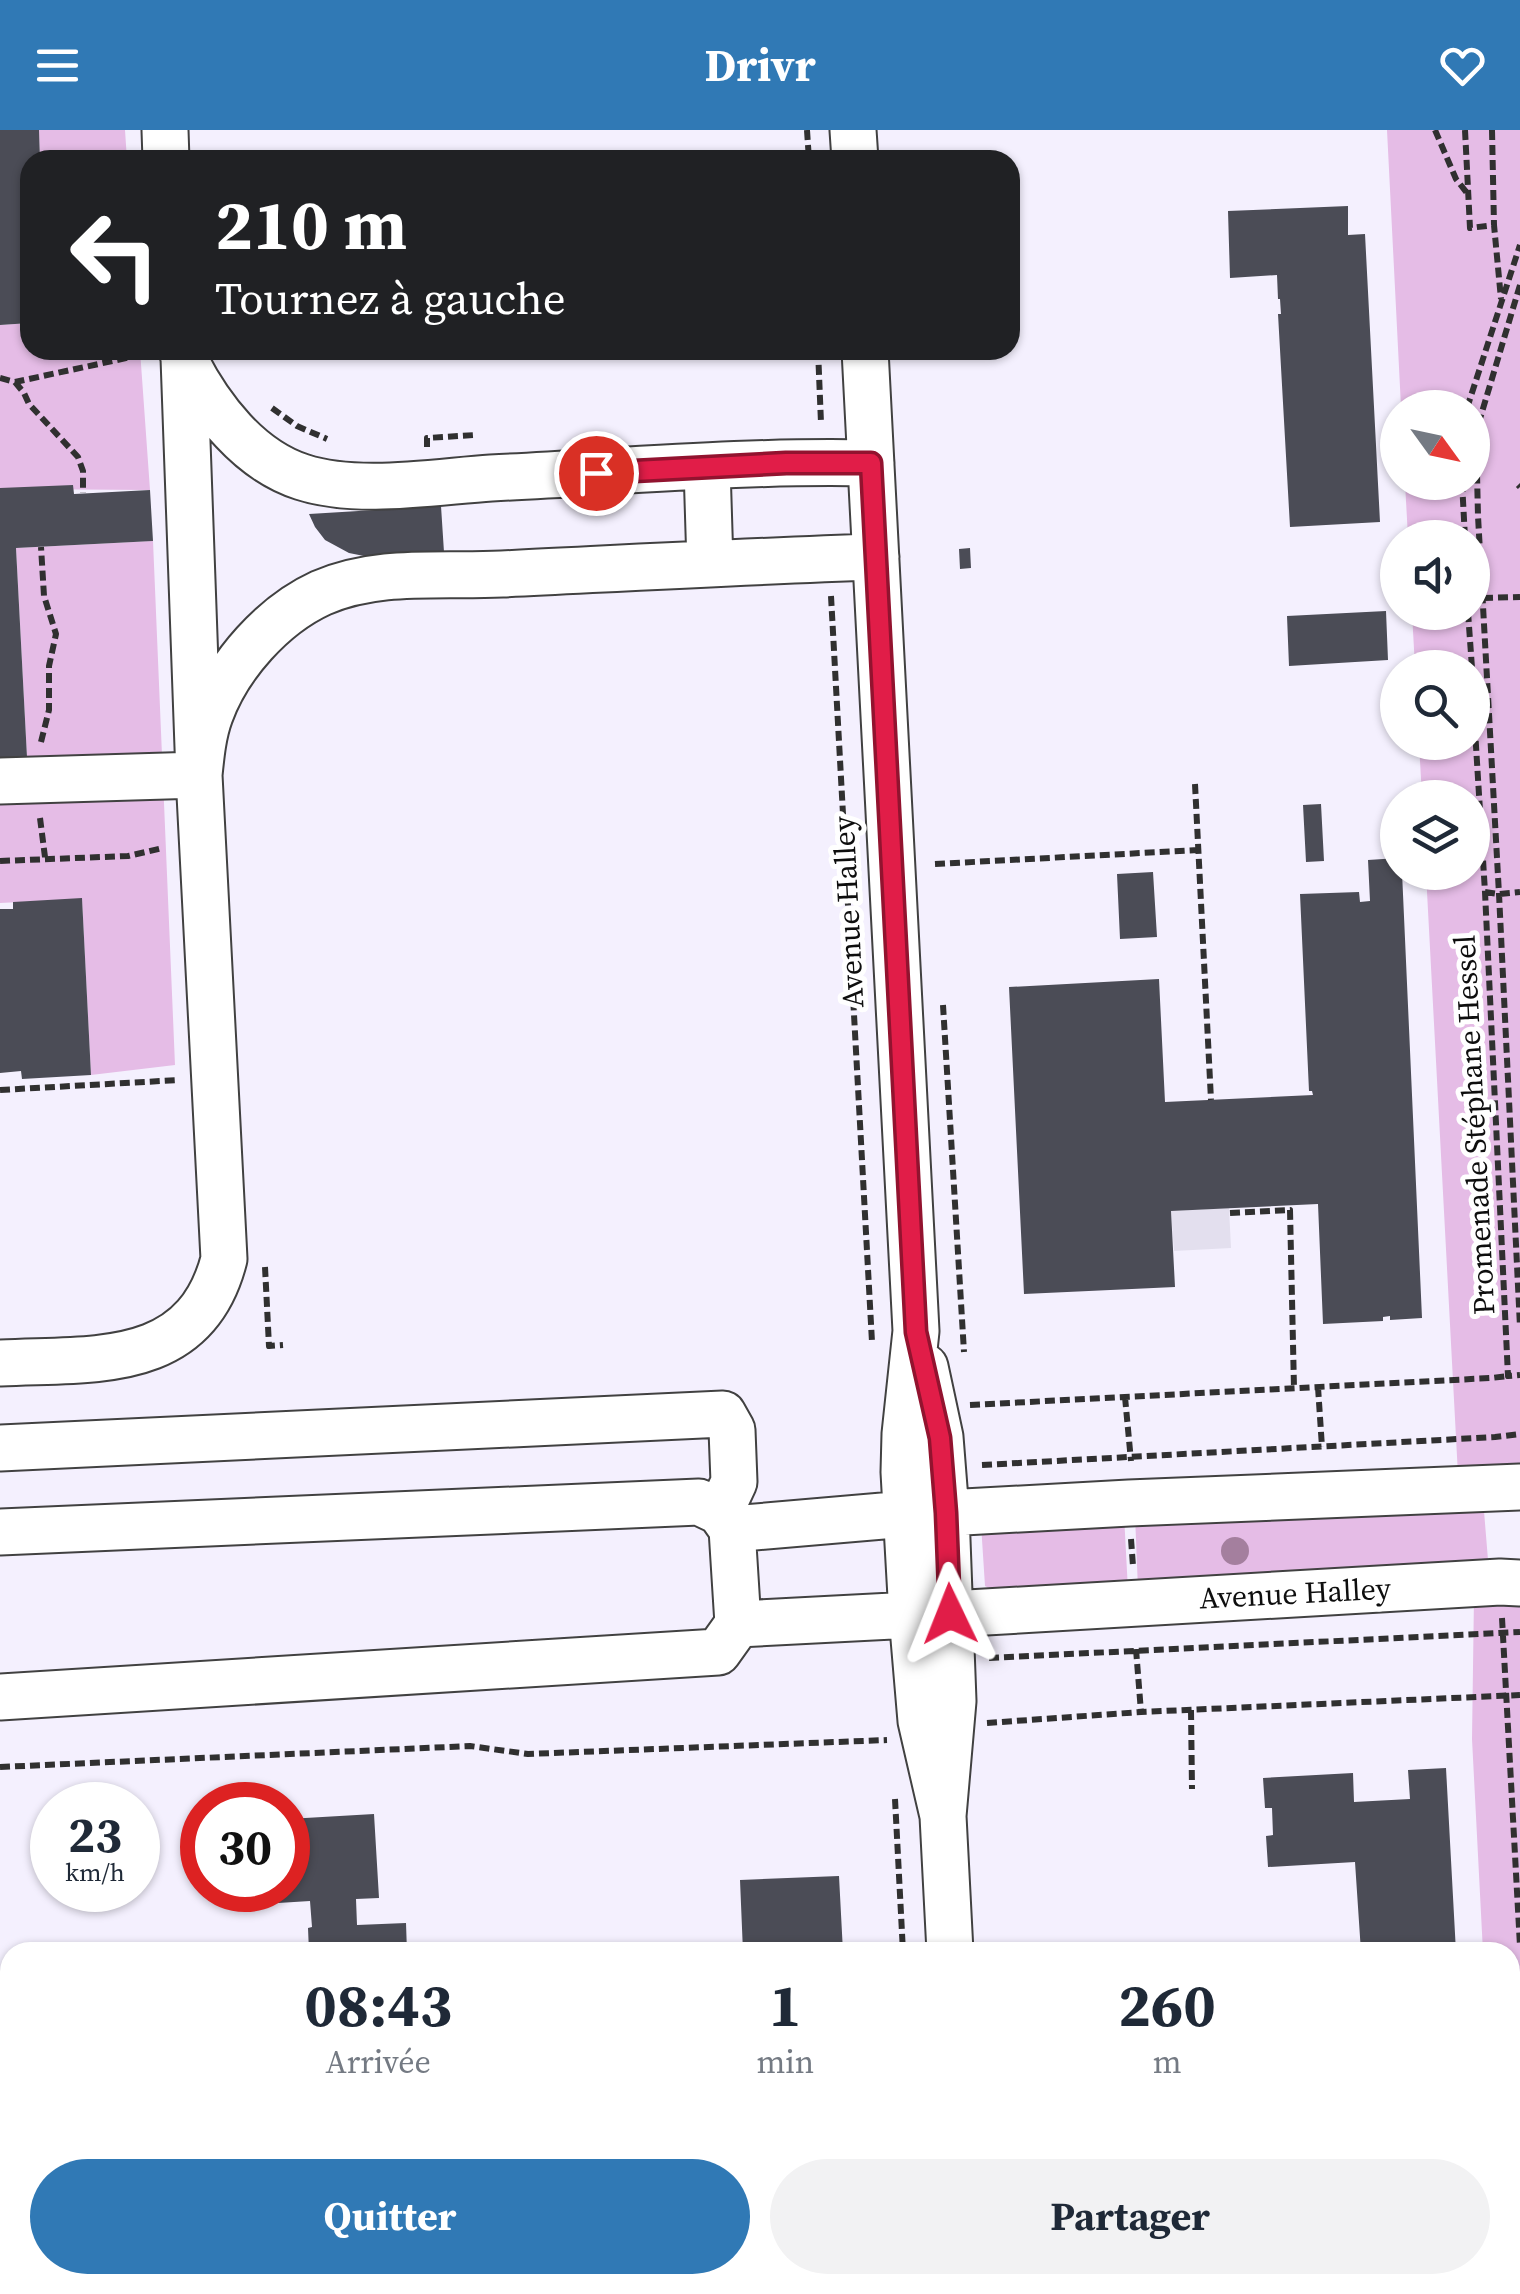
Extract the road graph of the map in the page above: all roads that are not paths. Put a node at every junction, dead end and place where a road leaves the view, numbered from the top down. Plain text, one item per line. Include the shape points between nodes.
1 (176, 360) edge
2 (181, 360) edge
3 (866, 360) edge
4 (871, 463) junction
5 (707, 467) junction
6 (876, 558) junction
7 (710, 564) junction
8 (199, 775) junction
9 (18, 780) edge
10 (0, 1363) edge
11 (0, 1448) edge
12 (1520, 1487) edge
13 (726, 1521) junction
14 (920, 1522) junction
15 (0, 1532) edge
16 (1520, 1582) edge
17 (924, 1606) junction
18 (738, 1624) junction
19 (0, 1697) edge
20 (949, 1942) edge

1 - 8 street
2 - 5 street via 234,432 302,478 397,486
3 - 4 street, Avenue Halley
4 - 5 street
4 - 6 street, Avenue Halley
5 - 7 street
6 - 7 street
6 - 14 street, Avenue Halley via 916,1332 937,1422
7 - 8 street via 395,576 322,593 276,623 236,668 210,715
8 - 9 street
8 - 10 street via 224,1259 218,1281 199,1313 168,1340 128,1354
11 - 13 street via 723,1414 732,1430 734,1482
12 - 14 street via 1130,1503
13 - 14 street
13 - 15 street via 700,1502
13 - 18 street
14 - 17 street, Avenue Halley
16 - 17 street, Avenue Halley
17 - 18 street
17 - 20 street, Avenue Halley via 952,1701 943,1816
18 - 19 street via 718,1652

